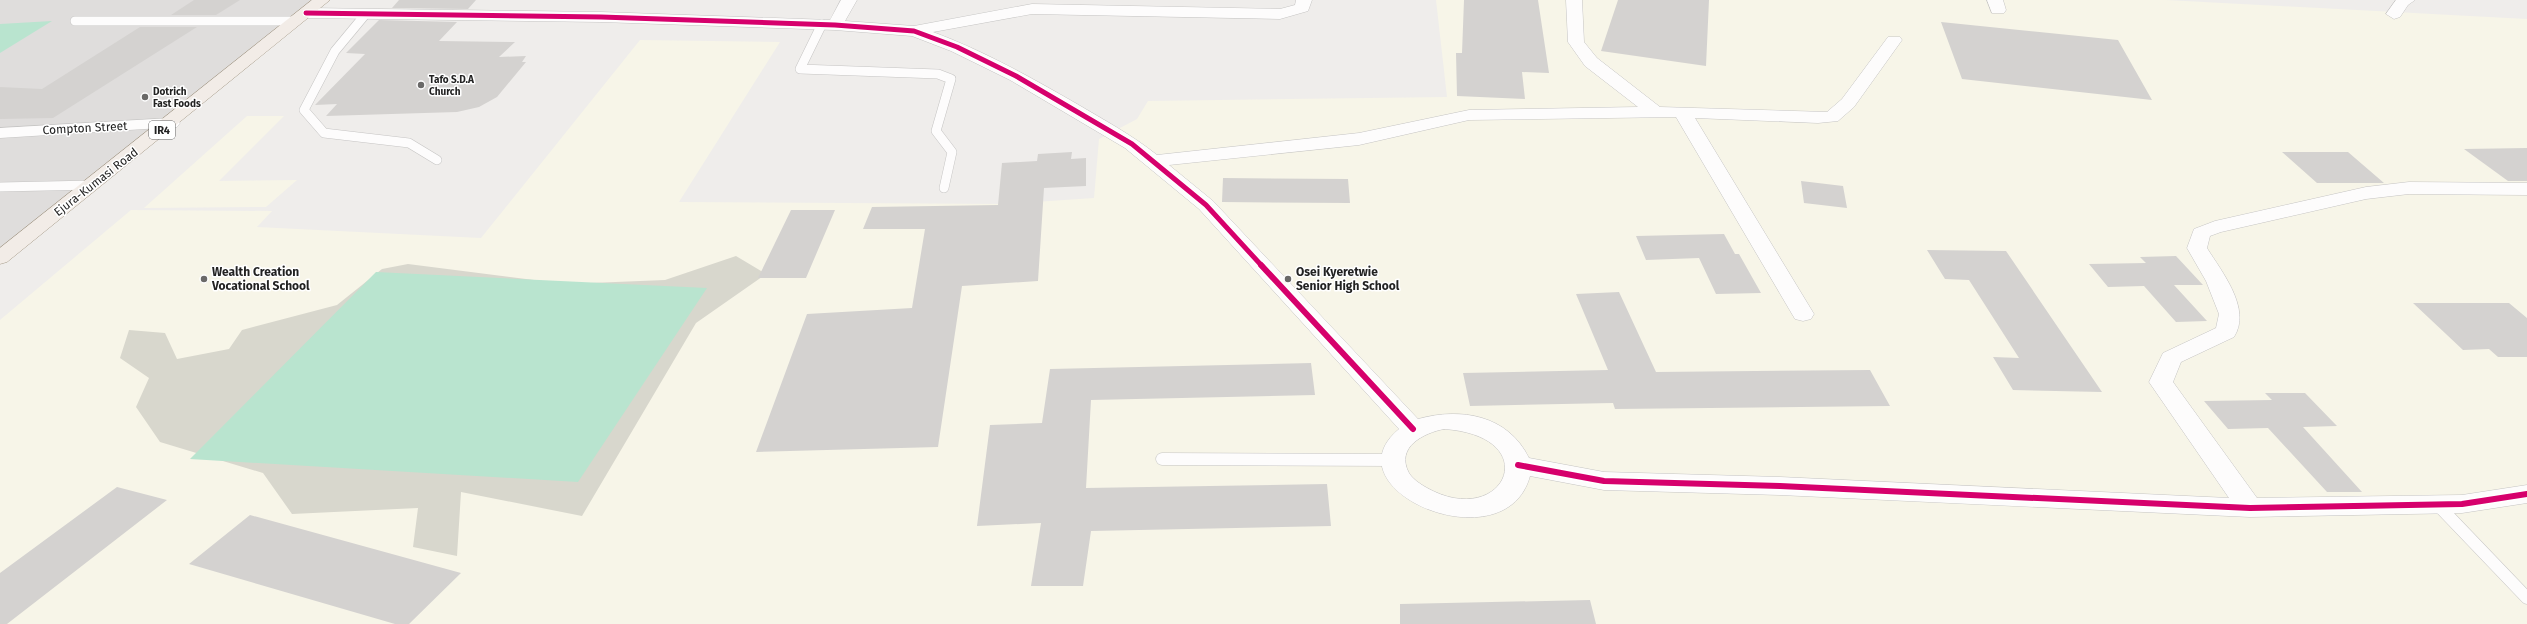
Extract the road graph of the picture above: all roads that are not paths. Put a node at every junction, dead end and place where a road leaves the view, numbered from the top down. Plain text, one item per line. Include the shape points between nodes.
1 (322, 0) edge
2 (849, 0) edge
3 (1304, 0) edge
4 (1574, 0) edge
5 (2407, 0) edge
6 (1034, 5) edge
7 (2394, 14) dead end
8 (364, 16) junction
9 (301, 17) junction
10 (75, 21) dead end
11 (828, 24) junction
12 (914, 31) junction
13 (1894, 40) dead end
14 (1655, 112) junction
15 (1682, 112) junction
16 (171, 123) junction
17 (0, 133) edge
18 (437, 160) dead end
19 (1151, 161) junction
20 (93, 185) junction
21 (0, 187) edge
22 (944, 188) dead end
23 (2527, 189) edge
24 (0, 258) edge
25 (1803, 314) dead end
26 (1413, 429) junction
27 (1162, 459) dead end
28 (1393, 460) junction
29 (1518, 465) junction
30 (2527, 494) edge
31 (2437, 504) junction
32 (2250, 508) junction
33 (2527, 598) edge

1 - 9 main road, Ejura-Kumasi Road / IR4
2 - 11 street
3 - 6 street via 1302,8 1280,14
4 - 14 street via 1576,42 1591,62
5 - 7 street via 2402,2
6 - 12 street
8 - 9 street
8 - 11 street via 601,17
8 - 18 lane via 334,51 304,110 324,133 409,143
9 - 10 lane
9 - 16 main road, Ejura-Kumasi Road / IR4
11 - 12 street
11 - 22 lane via 800,64 800,69 938,74 951,79 936,131 952,152
12 - 19 street via 957,47 1016,76 1132,144
13 - 15 street via 1848,103 1832,117
14 - 15 street
14 - 19 street via 1468,115 1359,139
15 - 25 street
16 - 17 street, Compton Street
16 - 20 main road, Ejura-Kumasi Road / IR4
19 - 26 street via 1206,205
20 - 21 lane
20 - 24 main road, Ejura-Kumasi Road / IR4
23 - 32 street via 2409,188 2366,193 2215,227 2201,233 2197,248 2217,281 2230,314 2226,332 2171,358 2161,382
26 - 28 street via 1399,443
26 - 29 street via 1444,421 1478,425 1506,442 1514,453
27 - 28 lane
28 - 29 street via 1396,473 1416,494 1450,507 1486,505 1500,498 1511,489 1517,478
29 - 32 street via 1604,481 1780,486
30 - 31 street via 2462,504
31 - 32 street
31 - 33 lane

